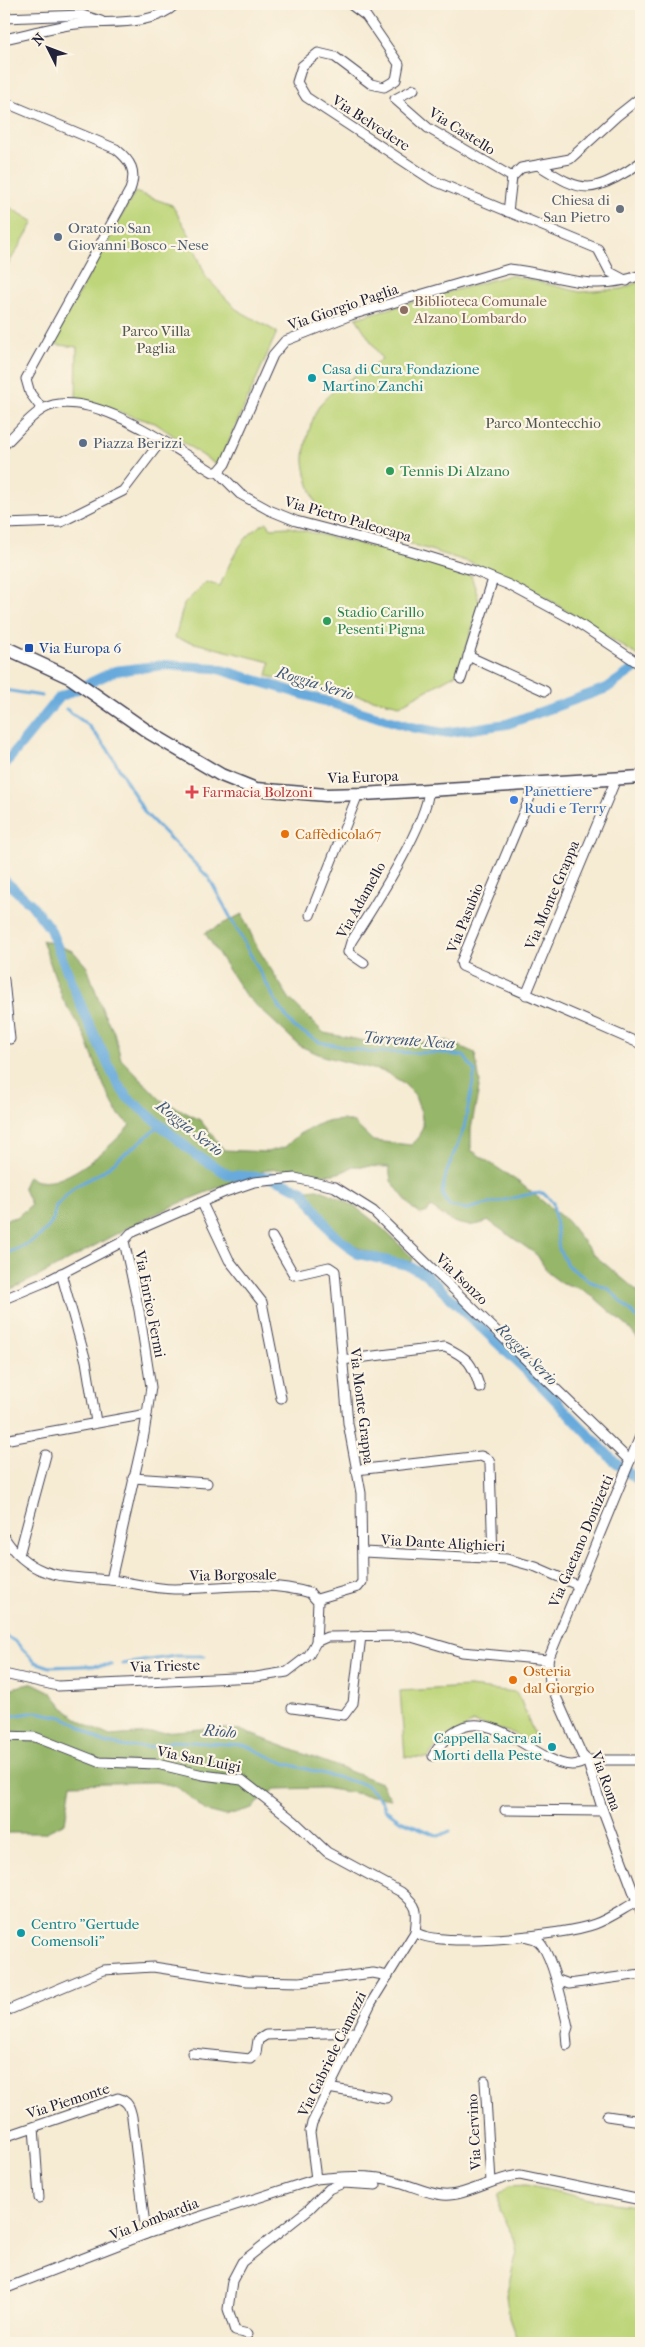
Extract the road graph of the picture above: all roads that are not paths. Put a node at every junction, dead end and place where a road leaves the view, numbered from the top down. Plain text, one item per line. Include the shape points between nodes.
1 (176, 4) edge
2 (350, 4) edge
3 (4, 18) edge
4 (104, 22) junction
5 (4, 39) edge
6 (414, 89) dead end
7 (641, 97) edge
8 (4, 102) edge
9 (641, 162) edge
10 (538, 164) junction
11 (512, 177) junction
12 (508, 212) junction
13 (641, 275) edge
14 (627, 280) junction
15 (42, 409) junction
16 (161, 441) junction
17 (4, 445) edge
18 (218, 472) junction
19 (4, 524) edge
20 (493, 579) junction
21 (4, 647) edge
22 (468, 656) junction
23 (641, 665) edge
24 (461, 679) dead end
25 (545, 691) dead end
26 (641, 777) edge
27 (616, 778) junction
28 (536, 783) junction
29 (429, 790) junction
30 (358, 794) junction
31 (310, 915) dead end
32 (364, 962) dead end
33 (4, 980) edge
34 (526, 995) junction
35 (10, 1039) dead end
36 (641, 1044) edge
37 (202, 1203) junction
38 (272, 1237) dead end
39 (124, 1241) junction
40 (61, 1273) junction
41 (4, 1299) edge
42 (342, 1360) junction
43 (480, 1388) dead end
44 (281, 1398) dead end
45 (147, 1414) junction
46 (96, 1422) junction
47 (641, 1434) edge
48 (5, 1438) edge
49 (46, 1455) dead end
50 (630, 1460) junction
51 (356, 1470) junction
52 (133, 1478) junction
53 (207, 1483) dead end
54 (4, 1537) edge
55 (363, 1552) junction
56 (19, 1555) junction
57 (493, 1558) junction
58 (111, 1580) junction
59 (577, 1586) junction
60 (316, 1599) junction
61 (361, 1636) junction
62 (316, 1642) junction
63 (548, 1660) junction
64 (4, 1674) edge
65 (292, 1708) dead end
66 (4, 1736) edge
67 (433, 1756) dead end
68 (587, 1760) junction
69 (641, 1760) edge
70 (505, 1810) dead end
71 (603, 1810) junction
72 (636, 1902) junction
73 (641, 1912) edge
74 (415, 1932) junction
75 (550, 1932) junction
76 (527, 1937) junction
77 (542, 1945) junction
78 (641, 1974) edge
79 (388, 1976) junction
80 (558, 1980) junction
81 (4, 2012) edge
82 (355, 2032) junction
83 (567, 2045) dead end
84 (192, 2053) dead end
85 (485, 2081) dead end
86 (328, 2088) junction
87 (386, 2098) dead end
88 (607, 2116) dead end
89 (641, 2121) edge
90 (34, 2127) junction
91 (4, 2137) edge
92 (316, 2178) junction
93 (392, 2180) junction
94 (490, 2182) junction
95 (39, 2198) dead end
96 (641, 2200) edge
97 (146, 2234) junction
98 (4, 2289) edge
99 (248, 2334) dead end

1 - 4 street via 168,12 135,20
2 - 12 street, Via Belvedere via 366,16 399,64 396,80 384,87 371,84 335,57 318,53 302,66 297,82 306,97 432,180
3 - 4 street via 82,15
4 - 5 street via 76,24
6 - 11 street, Via Castello via 395,99 428,128
7 - 10 street via 570,159
8 - 15 street via 116,149 133,168 130,190 26,379 30,393
9 - 10 street via 624,175 588,187 562,179
10 - 11 street via 521,168
11 - 12 street
12 - 14 street, Via Belvedere via 598,249 610,272
13 - 14 street, Via Giorgio Paglia
14 - 18 street, Via Giorgio Paglia via 589,285 509,269 352,316 285,341 273,355 225,464
15 - 16 street, Via Pietro Paleocapa via 71,403 96,408 125,418
15 - 17 street
16 - 18 street, Via Pietro Paleocapa
16 - 19 street via 122,491 61,522
18 - 20 street, Via Pietro Paleocapa via 240,494 296,521 410,551
20 - 22 street
20 - 23 street, Via Pietro Paleocapa via 549,606
21 - 30 street, Via Europa via 76,681 150,733 221,775 256,789 326,795
22 - 24 street
22 - 25 street
26 - 27 street, Via Europa
27 - 28 street, Via Europa
27 - 34 street, Via Monte Grappa
28 - 29 street, Via Europa
28 - 34 street, Via Pasubio via 460,962 462,966
29 - 30 street, Via Europa
29 - 32 street, Via Adamello via 424,812 413,835 351,942 348,952
30 - 31 street
33 - 35 street
34 - 36 street, Via Pasubio
37 - 39 street, Via Enrico Fermi via 131,1233
37 - 44 street via 229,1260 262,1302
37 - 50 street, Via Isonzo via 254,1182 295,1178 336,1187 373,1211
38 - 42 street, Via Monte Grappa via 294,1275 329,1267 335,1271
39 - 40 street
39 - 45 street, Via Enrico Fermi via 149,1363 151,1386
40 - 41 street
40 - 46 street via 86,1361
42 - 43 street via 445,1348 471,1363
42 - 51 street, Via Monte Grappa
45 - 46 street
45 - 52 street, Via Enrico Fermi
46 - 48 street
47 - 50 street, Via Gaetano Donizetti
49 - 56 street
50 - 59 street, Via Gaetano Donizetti
51 - 55 street, Via Monte Grappa via 361,1492
51 - 57 street via 485,1457 490,1464
52 - 53 street
52 - 58 street, Via Enrico Fermi
54 - 56 street, Via Borgosale
55 - 57 street, Via Dante Alighieri
55 - 60 street, Via Monte Grappa via 362,1585
56 - 58 street, Via Borgosale via 40,1572
57 - 59 street, Via Dante Alighieri via 536,1567
58 - 60 street, Via Borgosale via 171,1589 264,1585 302,1590
59 - 63 street, Via Gaetano Donizetti
60 - 62 street
61 - 62 street via 326,1637
61 - 63 street via 408,1636 462,1652
61 - 65 street via 353,1703 348,1712 344,1715
62 - 64 street, Via Trieste via 309,1655 288,1672 256,1677 58,1686
63 - 68 street, Via Roma via 550,1683
66 - 74 street, Via San Luigi via 35,1737 99,1762 157,1764 242,1780 327,1852 410,1900 417,1912
67 - 68 street via 438,1747 455,1733 471,1725 480,1725 511,1736 556,1763 577,1766
68 - 69 street
68 - 71 street, Via Roma
70 - 71 street
71 - 72 street, Via Roma
72 - 73 street, Via Roma
72 - 75 street via 595,1924
74 - 76 street via 438,1940
74 - 79 street, Via Gabriele Camozzi
75 - 76 street
75 - 77 street
76 - 77 street
77 - 80 street
78 - 80 street via 569,1984
79 - 81 street via 373,1973 300,1982 247,1981 153,1967 103,1970
79 - 82 street, Via Gabriele Camozzi
80 - 83 street via 568,2027
82 - 84 street via 266,2035 258,2040 256,2053 250,2059
82 - 86 street, Via Gabriele Camozzi
85 - 94 street, Via Cervino
86 - 87 street
86 - 92 street, Via Gabriele Camozzi via 310,2132
88 - 89 street
90 - 91 street, Via Piemonte
90 - 95 street
90 - 97 street, Via Piemonte via 118,2098 125,2100 132,2117
92 - 93 street, Via Lombardia via 344,2175
92 - 97 street, Via Lombardia
93 - 94 street, Via Lombardia via 444,2195
93 - 99 street via 382,2185 342,2183 329,2189 242,2262 232,2282 228,2309 235,2331
94 - 96 street, Via Lombardia via 504,2176 520,2175
97 - 98 street, Via Lombardia

